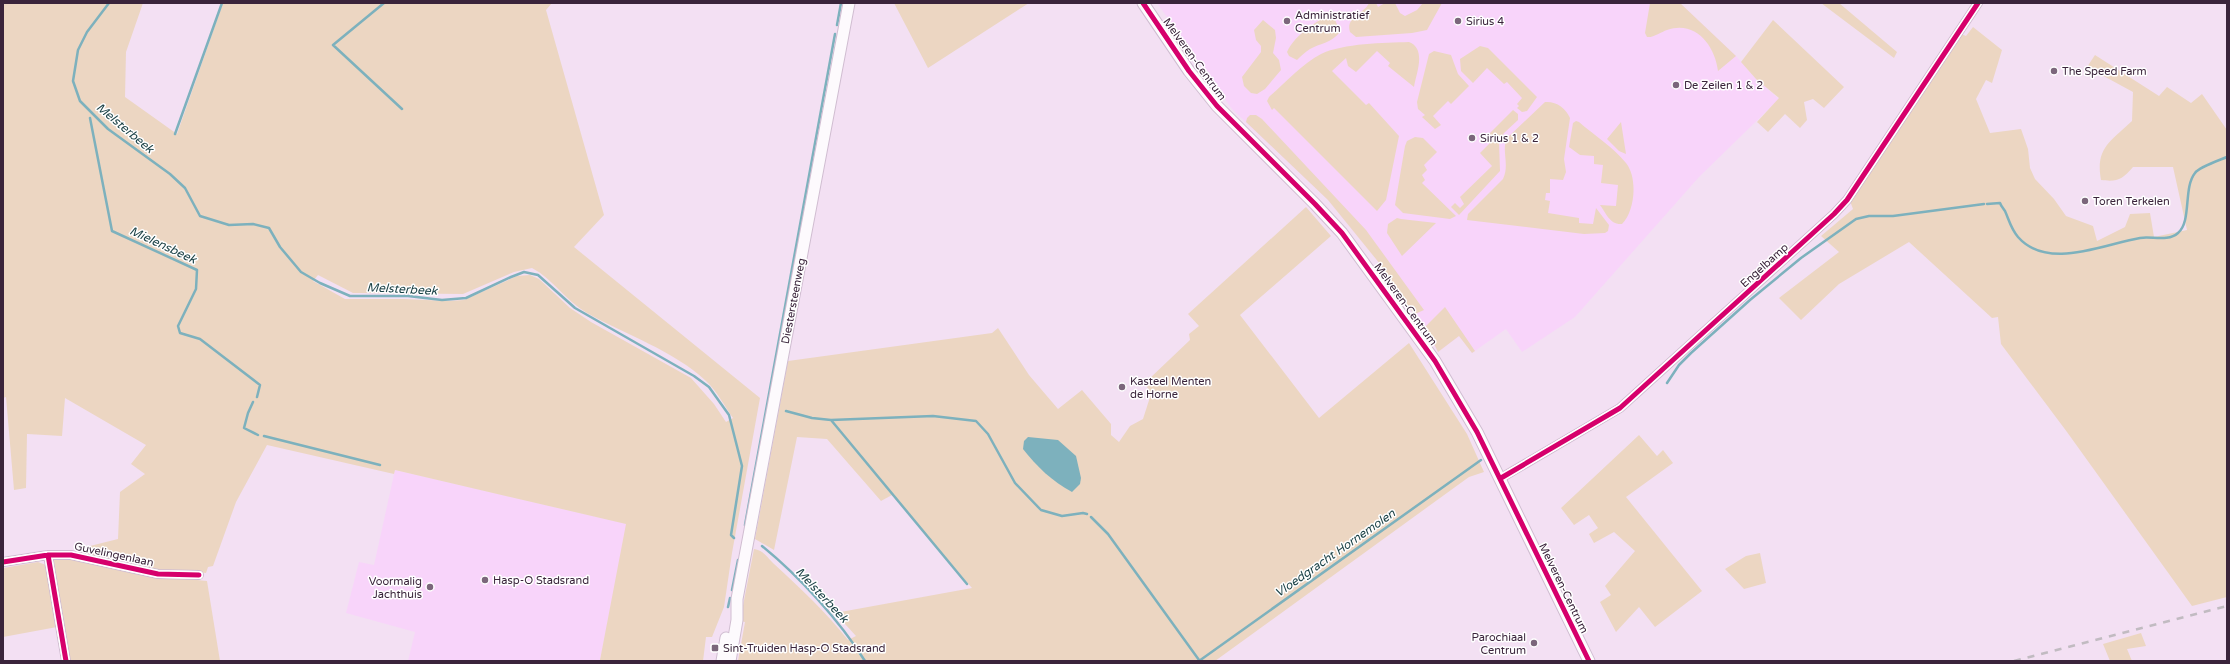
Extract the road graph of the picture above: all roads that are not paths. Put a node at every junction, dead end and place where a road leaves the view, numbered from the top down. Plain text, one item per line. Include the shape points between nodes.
1 (849, 3) edge
2 (1143, 3) edge
3 (1978, 3) edge
4 (1501, 478) junction
5 (48, 555) junction
6 (3, 562) edge
7 (199, 575) dead end
8 (737, 599) junction
9 (66, 661) edge
10 (722, 661) edge
11 (730, 661) edge
12 (1589, 661) edge

1 - 8 main road, Diestersteenweg
2 - 4 main road, Melveren-Centrum via 1189,71 1217,106 1342,233 1450,384
3 - 4 street, Engelbamp via 1847,200 1834,214 1620,408
4 - 12 main road, Melveren-Centrum
5 - 6 street, Guvelingenlaan
5 - 7 street, Guvelingenlaan via 85,557 131,570 158,574
5 - 9 street
8 - 10 main road, Diestersteenweg via 730,615
8 - 11 main road, Diestersteenweg via 737,620

